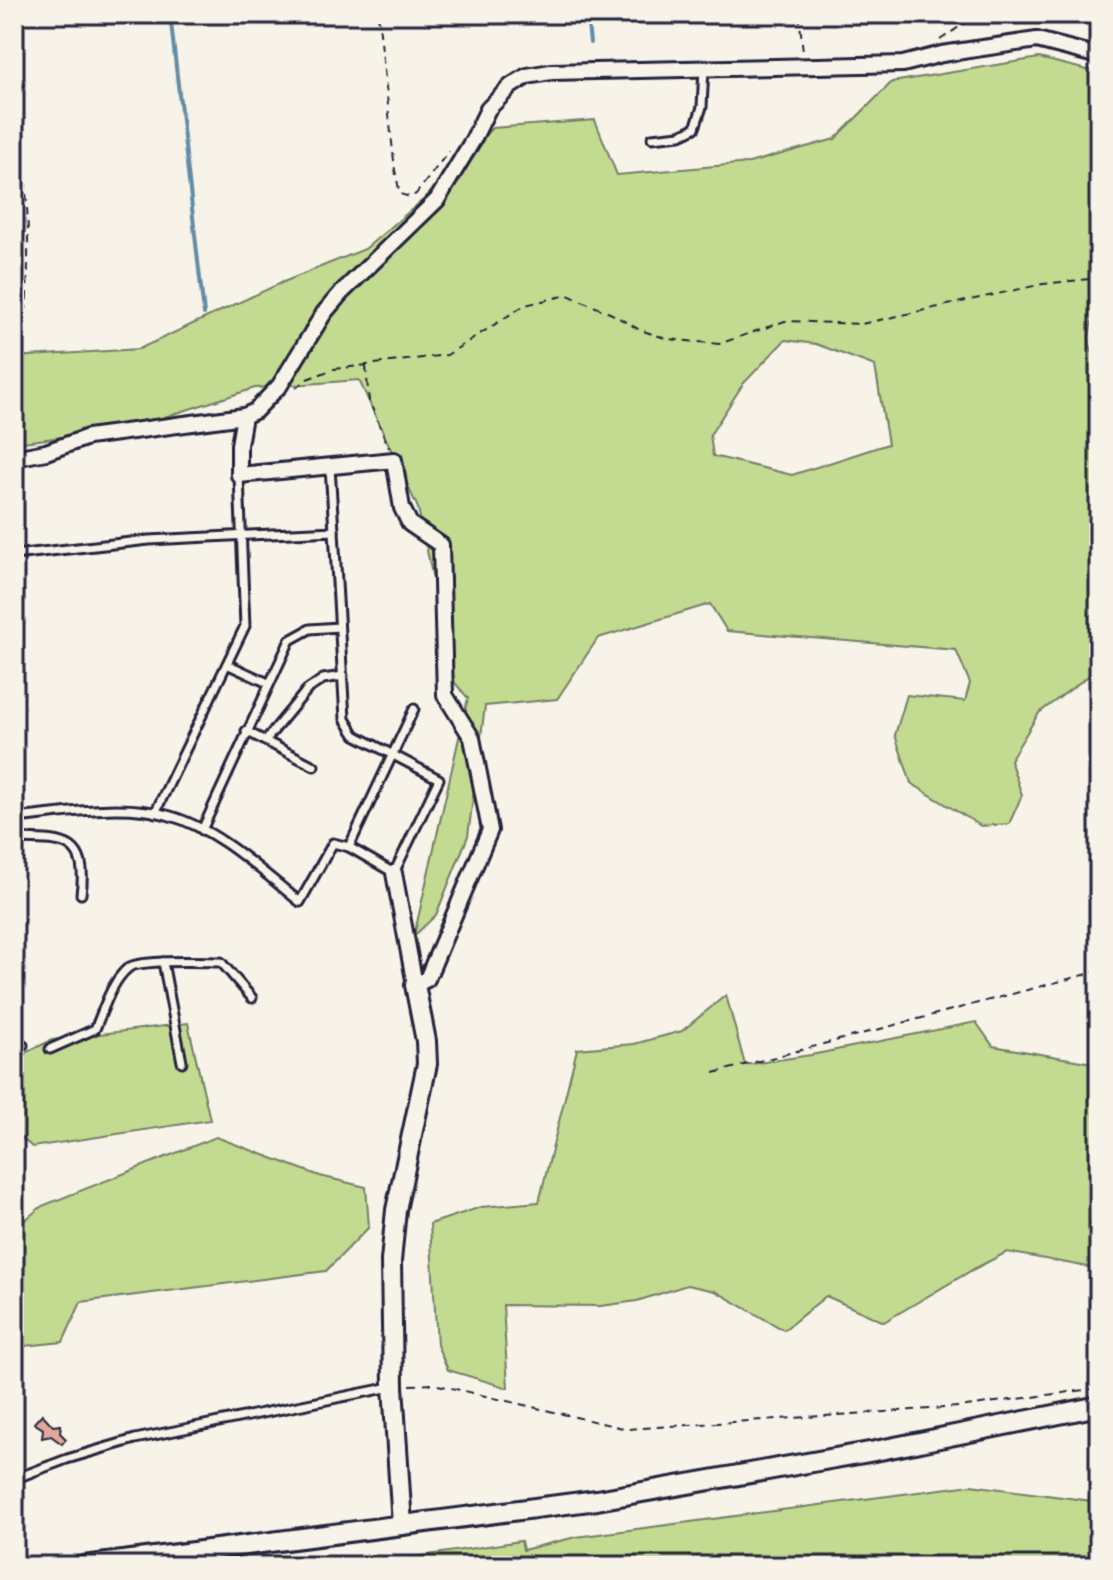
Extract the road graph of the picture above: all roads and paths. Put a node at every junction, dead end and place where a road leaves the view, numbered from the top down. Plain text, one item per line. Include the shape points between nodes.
1 (378, 14) edge
2 (799, 14) edge
3 (1099, 56) edge
4 (804, 65) junction
5 (704, 68) junction
6 (14, 97) edge
7 (652, 138) dead end
8 (452, 147) dead end
9 (1099, 278) edge
10 (26, 309) dead end
11 (366, 366) junction
12 (288, 394) dead end
13 (244, 416) junction
14 (14, 458) edge
15 (394, 460) junction
16 (330, 467) junction
17 (239, 475) junction
18 (334, 531) junction
19 (242, 536) junction
20 (14, 555) edge
21 (339, 627) junction
22 (227, 664) junction
23 (343, 676) junction
24 (268, 683) junction
25 (414, 709) dead end
26 (246, 731) junction
27 (265, 741) junction
28 (393, 755) junction
29 (314, 766) dead end
30 (155, 813) junction
31 (14, 818) edge
32 (202, 830) junction
33 (14, 839) edge
34 (349, 847) junction
35 (394, 873) junction
36 (81, 894) dead end
37 (163, 962) junction
38 (1099, 971) edge
39 (415, 985) junction
40 (252, 998) dead end
41 (23, 1045) dead end
42 (14, 1048) edge
43 (50, 1049) dead end
44 (182, 1062) dead end
45 (714, 1073) dead end
46 (393, 1386) junction
47 (1099, 1388) edge
48 (1099, 1406) edge
49 (14, 1479) edge
50 (402, 1525) junction
51 (84, 1566) edge

1 - 8 path via 400,194 416,194
2 - 4 path
3 - 4 street via 1037,40 903,64
4 - 5 street
5 - 7 lane via 695,128
5 - 13 street via 551,72 527,76 511,86 488,109 437,200 341,293 280,385
6 - 10 path via 26,188
9 - 11 path via 1043,284 861,324 785,321 719,344 640,330 568,295 525,305 447,355
11 - 12 path via 326,371
11 - 15 path via 369,401
13 - 14 street via 88,437
13 - 17 street
15 - 16 street
15 - 39 street via 410,524 441,545 445,695 472,738 490,830 427,979
16 - 17 street
16 - 18 lane
17 - 19 lane
18 - 19 lane
18 - 21 lane
19 - 20 lane
19 - 22 lane via 245,626
21 - 23 lane
21 - 24 lane via 310,629 290,640
22 - 24 lane
22 - 30 lane
23 - 27 lane via 323,679 307,690
23 - 28 lane via 348,727
24 - 26 lane
25 - 28 lane
26 - 27 lane
26 - 32 lane
27 - 29 lane
28 - 34 lane
28 - 35 lane via 439,779
30 - 31 lane
30 - 32 lane
32 - 34 lane via 300,902 330,846
33 - 36 lane via 72,846 84,874
34 - 35 lane
35 - 39 street
37 - 40 lane via 221,962
37 - 43 lane via 128,967 95,1029
37 - 44 lane
38 - 45 path
39 - 46 street via 427,1064 393,1234
41 - 42 lane
46 - 47 path via 434,1384 627,1429 959,1407
46 - 49 lane via 135,1439
46 - 50 street
48 - 50 street via 597,1500
50 - 51 street

